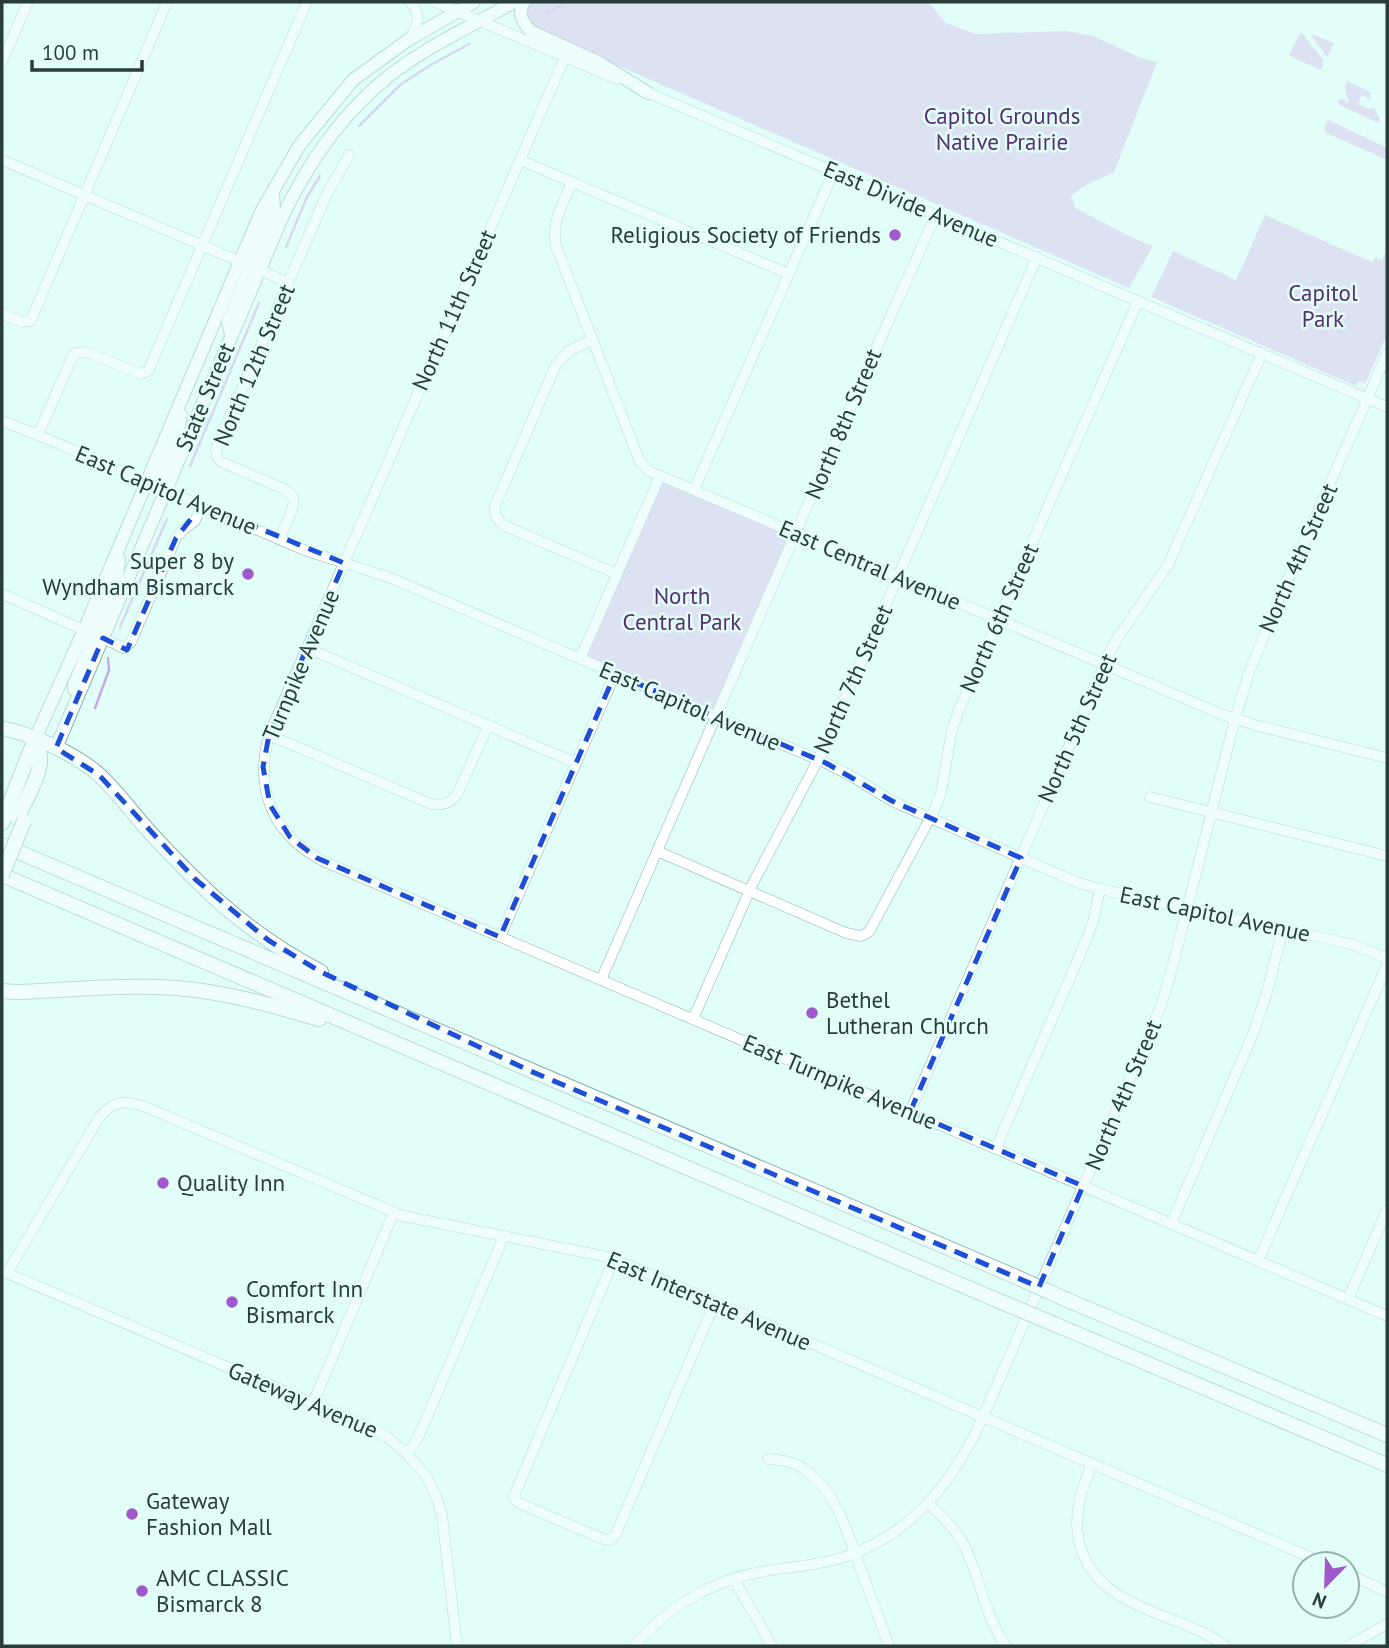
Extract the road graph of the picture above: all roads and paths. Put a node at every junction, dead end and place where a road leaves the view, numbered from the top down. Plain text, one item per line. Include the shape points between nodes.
1 (28, 2) edge
2 (167, 2) edge
3 (307, 2) edge
4 (410, 2) edge
5 (435, 2) edge
6 (474, 2) edge
7 (514, 2) edge
8 (524, 2) edge
9 (457, 11) junction
10 (481, 21) junction
11 (408, 40) junction
12 (565, 57) junction
13 (2, 62) edge
14 (648, 93) junction
15 (349, 155) dead end
16 (2, 160) edge
17 (520, 160) junction
18 (834, 172) junction
19 (572, 182) junction
20 (273, 192) junction
21 (85, 196) junction
22 (936, 215) junction
23 (202, 246) junction
24 (1037, 257) junction
25 (241, 262) junction
26 (259, 270) junction
27 (789, 274) junction
28 (288, 283) junction
29 (1138, 301) junction
30 (2, 314) edge
31 (231, 336) junction
32 (592, 340) junction
33 (1262, 353) junction
34 (1387, 354) edge
35 (1367, 399) junction
36 (1387, 407) edge
37 (2, 421) edge
38 (38, 435) junction
39 (660, 476) junction
40 (157, 486) junction
41 (694, 490) junction
42 (202, 505) junction
43 (796, 534) junction
44 (279, 539) junction
45 (122, 542) junction
46 (344, 563) junction
47 (617, 575) junction
48 (897, 576) junction
49 (2, 594) edge
50 (999, 620) junction
51 (81, 637) junction
52 (103, 638) junction
53 (307, 648) junction
54 (580, 659) junction
55 (1104, 665) junction
56 (615, 674) junction
57 (75, 703) junction
58 (716, 717) junction
59 (1235, 719) junction
60 (488, 725) junction
61 (7, 729) edge
62 (269, 735) junction
63 (35, 739) junction
64 (55, 748) junction
65 (1387, 758) edge
66 (818, 760) junction
67 (576, 763) junction
68 (1150, 797) dead end
69 (1212, 813) junction
70 (12, 819) edge
71 (931, 819) junction
72 (296, 843) joint
73 (2, 844) edge
74 (657, 851) junction
75 (2, 856) edge
76 (1387, 856) edge
77 (1021, 858) junction
78 (2, 875) edge
79 (1100, 889) junction
80 (749, 892) junction
81 (1188, 908) junction
82 (1283, 928) junction
83 (500, 937) junction
84 (1387, 958) edge
85 (1387, 965) edge
86 (601, 980) junction
87 (2, 991) edge
88 (693, 1019) junction
89 (528, 1070) junction
90 (465, 1073) junction
91 (910, 1112) junction
92 (996, 1148) junction
93 (1083, 1186) junction
94 (1387, 1210) edge
95 (394, 1212) junction
96 (1171, 1224) junction
97 (503, 1236) junction
98 (614, 1259) junction
99 (1258, 1261) junction
100 (4, 1272) edge
101 (1348, 1299) junction
102 (715, 1302) junction
103 (1387, 1316) edge
104 (313, 1404) junction
105 (982, 1417) junction
106 (1387, 1436) edge
107 (407, 1454) junction
108 (768, 1459) dead end
109 (1092, 1464) junction
110 (1387, 1465) edge
111 (928, 1503) junction
112 (1293, 1550) edge
113 (855, 1553) junction
114 (734, 1579) junction
115 (1361, 1580) edge
116 (1387, 1592) edge
117 (1387, 1624) edge
118 (639, 1644) edge
119 (457, 1646) edge
120 (772, 1646) edge
121 (889, 1646) edge
122 (1006, 1646) edge
123 (1226, 1646) edge
124 (1348, 1646) edge

1 - 13 street
2 - 21 street
3 - 23 street
4 - 11 street via 418,18
5 - 9 street, East Divide Avenue
6 - 9 main road, State Street
7 - 10 main road, State Street
8 - 14 main road via 521,19 532,32 598,62
9 - 10 street, East Divide Avenue
9 - 11 main road, State Street
10 - 12 street, East Divide Avenue
10 - 26 main road, State Street via 390,75 355,107 306,172
11 - 20 main road, State Street via 353,80 299,146
12 - 14 street, East Divide Avenue
12 - 17 street, North 11th Street
14 - 18 street, East Divide Avenue
15 - 28 street, North 12th Street
16 - 21 street
17 - 19 street
17 - 46 street, North 11th Street
18 - 22 street, East Divide Avenue
18 - 27 street
19 - 27 street
19 - 32 street, East Central Avenue via 556,219 555,242
20 - 25 main road, State Street
20 - 26 main road via 274,210 253,263
21 - 23 street
21 - 30 street via 30,321
22 - 24 street, East Divide Avenue
22 - 43 street, North 8th Street
23 - 25 street
23 - 38 street via 145,373 79,351 72,356
24 - 29 street, East Divide Avenue
24 - 48 street, North 7th Street
25 - 31 main road via 248,271 228,321
25 - 40 main road, State Street via 186,391
26 - 28 street
26 - 31 main road, State Street
27 - 41 street
28 - 44 street, North 12th Street via 216,453 224,464 291,494 294,505
29 - 33 street, East Divide Avenue
29 - 50 street, North 6th Street
31 - 40 main road, State Street
32 - 39 street, East Central Avenue via 640,461
32 - 47 street via 569,351 556,365 495,511 505,526
33 - 35 street, East Divide Avenue
33 - 55 street, North 5th Street via 1168,565
34 - 35 street, North 4th Street
35 - 36 street, East Divide Avenue
35 - 59 street, North 4th Street via 1263,638
37 - 38 street, East Capitol Avenue
38 - 40 street, East Capitol Avenue
39 - 41 street, East Central Avenue
39 - 47 street
40 - 42 street, East Capitol Avenue
40 - 45 main road, State Street
40 - 52 main road, State Street
41 - 43 street, East Central Avenue
42 - 44 street, East Capitol Avenue
42 - 52 street via 195,521 176,538 131,642 123,648
43 - 48 street, East Central Avenue
43 - 58 street, North 8th Street
44 - 46 street, East Capitol Avenue
45 - 51 main road, State Street
45 - 52 main road via 117,576 96,630
46 - 53 street, Turnpike Avenue
46 - 54 street, East Capitol Avenue via 388,577
47 - 54 street
48 - 50 street, East Central Avenue
48 - 66 street, North 7th Street
49 - 51 street
50 - 55 street, East Central Avenue
50 - 71 street, North 6th Street via 954,724
51 - 57 main road via 89,633 91,643 74,685
51 - 61 main road via 35,720 26,728
51 - 63 main road, State Street
52 - 57 main road, State Street
53 - 60 street
53 - 62 street, Turnpike Avenue
54 - 56 street, East Capitol Avenue
55 - 59 street, East Central Avenue
55 - 77 street, North 5th Street
56 - 58 street, East Capitol Avenue
56 - 67 street
57 - 64 main road, State Street
58 - 66 street, East Capitol Avenue
58 - 74 street, North 8th Street
59 - 65 street, East Central Avenue
59 - 69 street, North 4th Street
60 - 62 street via 458,793 441,805
60 - 67 street
61 - 63 highway
62 - 72 street, Turnpike Avenue via 263,767 267,796 279,823
63 - 64 highway
63 - 70 highway, State Street
63 - 70 highway via 40,762 36,776
64 - 70 highway, State Street
64 - 89 highway via 99,775 195,879 274,944 321,972
66 - 71 street, East Capitol Avenue
66 - 80 street, North 7th Street
67 - 83 street
68 - 69 street
69 - 76 street
69 - 81 street, North 4th Street
70 - 73 highway
70 - 75 highway
70 - 78 highway, State Street, bridge
71 - 77 street, East Capitol Avenue
71 - 80 street, North 6th Street via 865,935 851,935
72 - 83 street, East Turnpike Avenue via 325,862
73 - 89 highway
74 - 80 street
74 - 86 street, North 8th Street
77 - 79 street, East Capitol Avenue
77 - 91 street, North 5th Street
78 - 90 highway
79 - 81 street, East Capitol Avenue
79 - 92 street via 1085,943
80 - 88 street, North 7th Street
81 - 82 street, East Capitol Avenue
81 - 93 street, North 4th Street via 1160,1009
82 - 84 street, East Capitol Avenue
82 - 96 street via 1254,1034
83 - 86 street, East Turnpike Avenue
85 - 99 street
86 - 88 street, East Turnpike Avenue
87 - 90 highway via 148,987 211,992 344,1027
88 - 91 street, East Turnpike Avenue
89 - 106 highway, bridge
90 - 110 highway, bridge
91 - 92 street, East Turnpike Avenue
92 - 93 street, East Turnpike Avenue
93 - 96 street, East Turnpike Avenue
93 - 105 street, North 4th Street
94 - 101 street
95 - 97 street, East Interstate Avenue
95 - 100 street, East Interstate Avenue via 148,1108 117,1103 99,1118
95 - 104 street
96 - 99 street, East Turnpike Avenue
97 - 98 street, East Interstate Avenue
97 - 107 street via 418,1438
98 - 102 street, East Interstate Avenue
98 - 102 street via 516,1490 518,1503 611,1540
99 - 101 street, East Turnpike Avenue
100 - 104 street, Gateway Avenue
101 - 103 street, East Turnpike Avenue
102 - 105 street, East Interstate Avenue
104 - 107 street, Gateway Avenue via 380,1432
105 - 109 street, East Interstate Avenue
105 - 111 street, North 4th Street via 958,1465
107 - 119 street, Gateway Avenue via 440,1505
108 - 113 street via 793,1463 818,1482 836,1506
109 - 112 street, East Interstate Avenue
109 - 123 street via 1080,1493 1076,1521 1081,1549 1093,1573 1121,1597
111 - 113 street, North 4th Street via 899,1528
111 - 122 street via 963,1543 989,1617
113 - 114 street, North 4th Street
113 - 121 street
114 - 118 street, North 4th Street via 687,1600 662,1618
114 - 120 street
115 - 116 street
117 - 124 street

